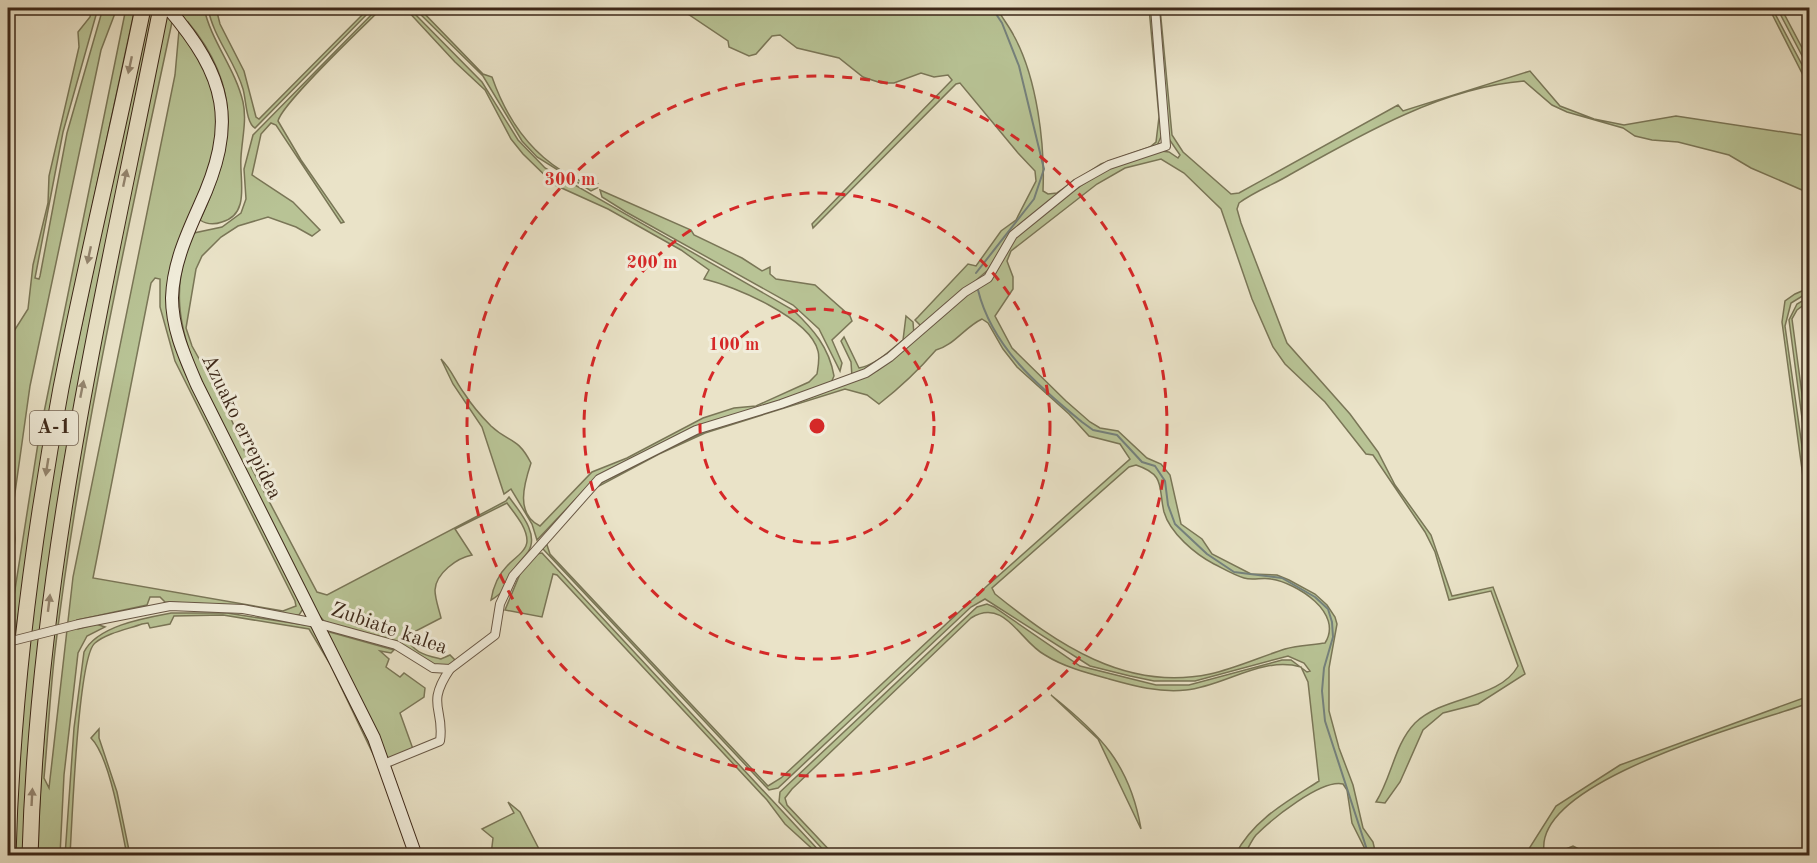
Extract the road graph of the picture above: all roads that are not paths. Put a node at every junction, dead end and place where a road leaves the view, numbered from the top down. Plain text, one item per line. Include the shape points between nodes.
1 (143, 8) edge
2 (161, 8) edge
3 (168, 8) edge
4 (1155, 8) edge
5 (316, 623) junction
6 (8, 642) edge
7 (21, 656) junction
8 (450, 669) junction
9 (8, 705) edge
10 (384, 764) junction
11 (8, 855) edge
12 (30, 855) edge
13 (416, 855) edge

1 -> 7 highway, A-1 via 61,388 34,548
12 -> 2 highway, A-1 via 40,680 61,517 92,338
3 - 5 street, Azuako errepidea via 201,51 216,82 222,123 218,162 177,264 172,297 176,331 197,385
4 - 8 street, Zubiate kalea via 1166,146 1109,165 1077,183 1013,235 987,278 866,373 696,430 599,479 513,576 500,604 495,635
5 - 6 street, Zubiate kalea, bridge via 243,609 170,606
5 - 8 street, Zubiate kalea via 396,645 433,668
5 - 10 street, Azuako errepidea
7 - 9 highway via 12,678
7 - 11 highway, A-1
8 - 10 street via 438,686 440,741
10 - 13 street, Azuako errepidea

